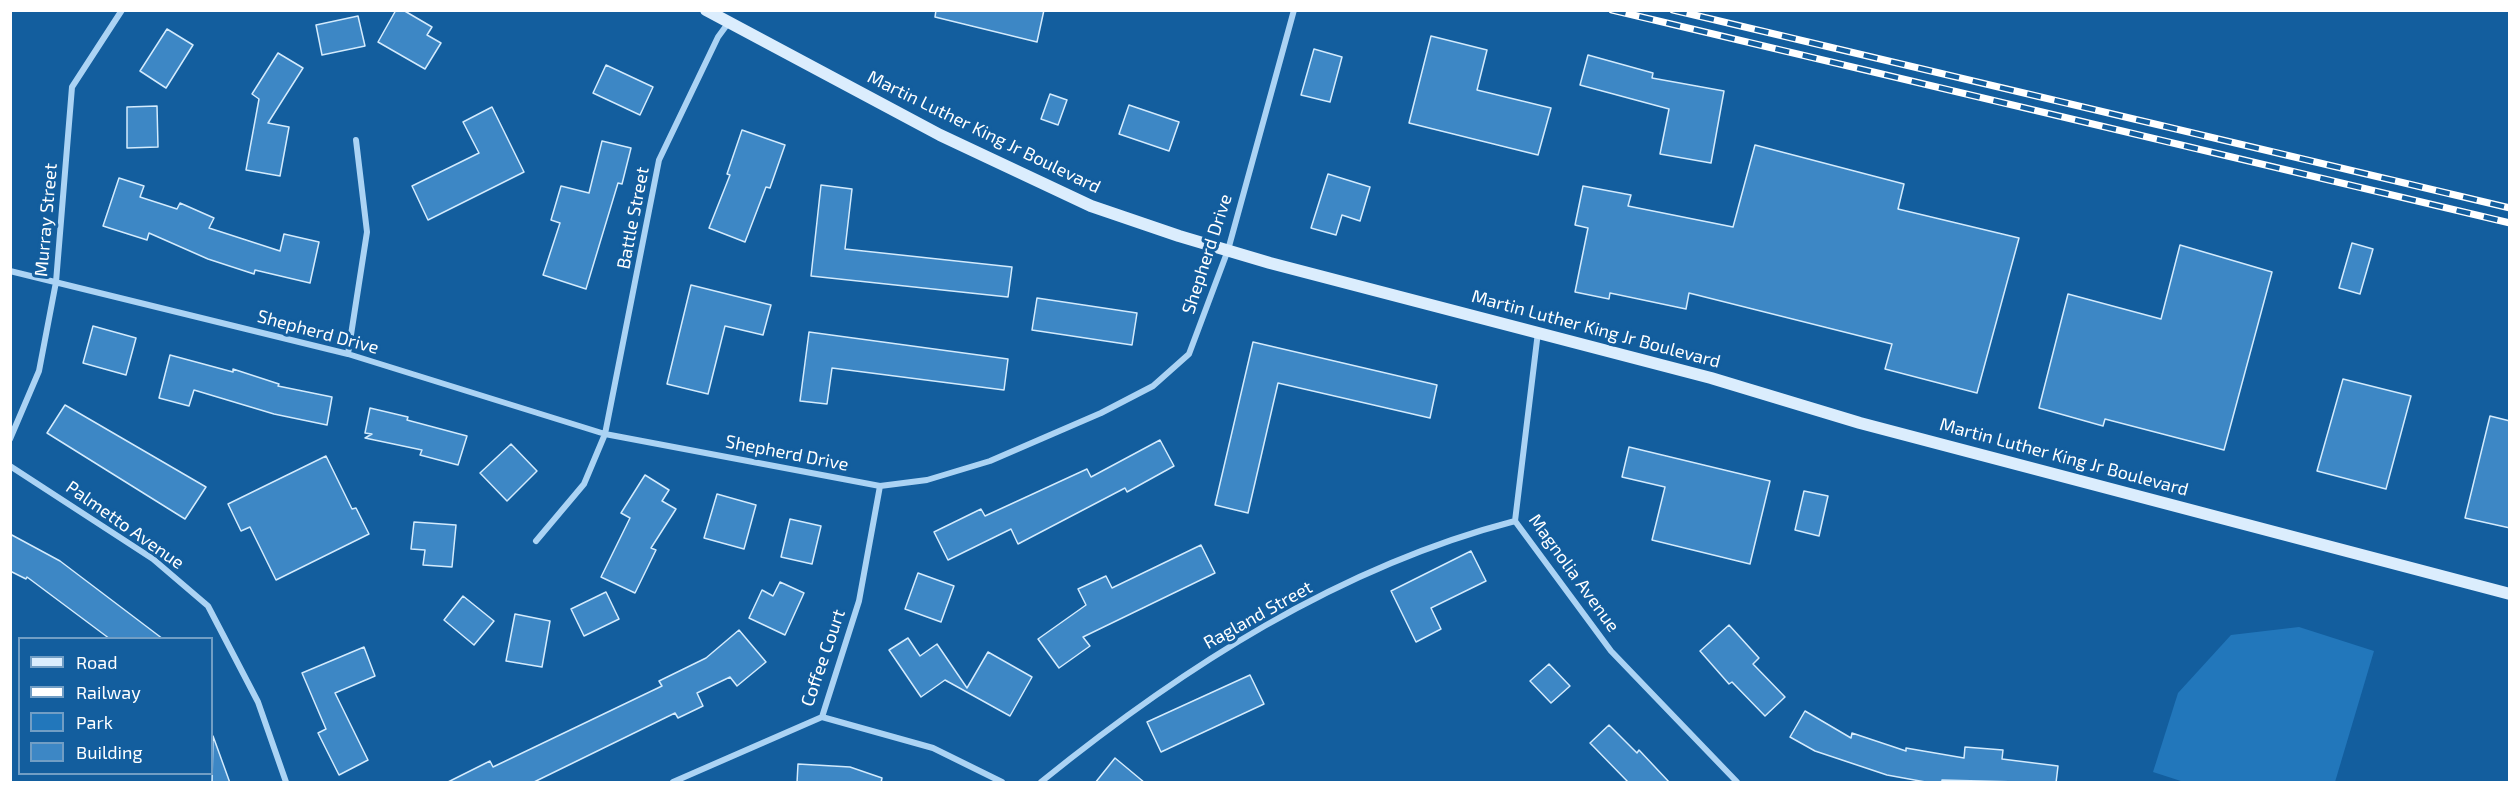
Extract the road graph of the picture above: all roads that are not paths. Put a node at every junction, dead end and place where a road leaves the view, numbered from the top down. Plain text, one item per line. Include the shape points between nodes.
1 (122, 10) edge
2 (706, 10) edge
3 (1294, 10) edge
4 (730, 21) junction
5 (356, 140) dead end
6 (1228, 250) junction
7 (10, 271) edge
8 (56, 282) junction
9 (1538, 332) junction
10 (348, 354) junction
11 (605, 434) junction
12 (10, 440) edge
13 (10, 466) edge
14 (880, 486) junction
15 (1515, 521) junction
16 (536, 541) dead end
17 (2510, 594) edge
18 (822, 717) junction
19 (286, 783) edge
20 (673, 783) edge
21 (1002, 783) edge
22 (1041, 783) edge
23 (1737, 783) edge

1 - 8 street, Murray Street via 72,87
2 - 4 main road, Martin Luther King Jr Boulevard
3 - 6 street, Shepherd Drive
4 - 6 main road, Martin Luther King Jr Boulevard via 940,135 1090,206
4 - 11 street, Battle Street via 718,37 659,160
5 - 10 street via 368,232
6 - 9 main road, Martin Luther King Jr Boulevard
6 - 14 street, Shepherd Drive via 1190,354 1153,386 990,461 927,480
7 - 8 street, Shepherd Drive
8 - 10 street, Shepherd Drive
8 - 12 street, Murray Street via 39,371
9 - 15 street, Magnolia Avenue
9 - 17 main road, Martin Luther King Jr Boulevard via 1860,423
10 - 11 street, Shepherd Drive
11 - 14 street, Shepherd Drive
11 - 16 street, Battle Street via 584,484
13 - 19 street, Palmetto Avenue via 153,559 208,606 258,702
14 - 18 street, Coffee Court via 858,600
15 - 22 street, Ragland Street via 1458,536 1369,571 1268,624 1173,681
15 - 23 street, Magnolia Avenue via 1611,651
18 - 20 street, Coffee Court
18 - 21 street via 933,748

